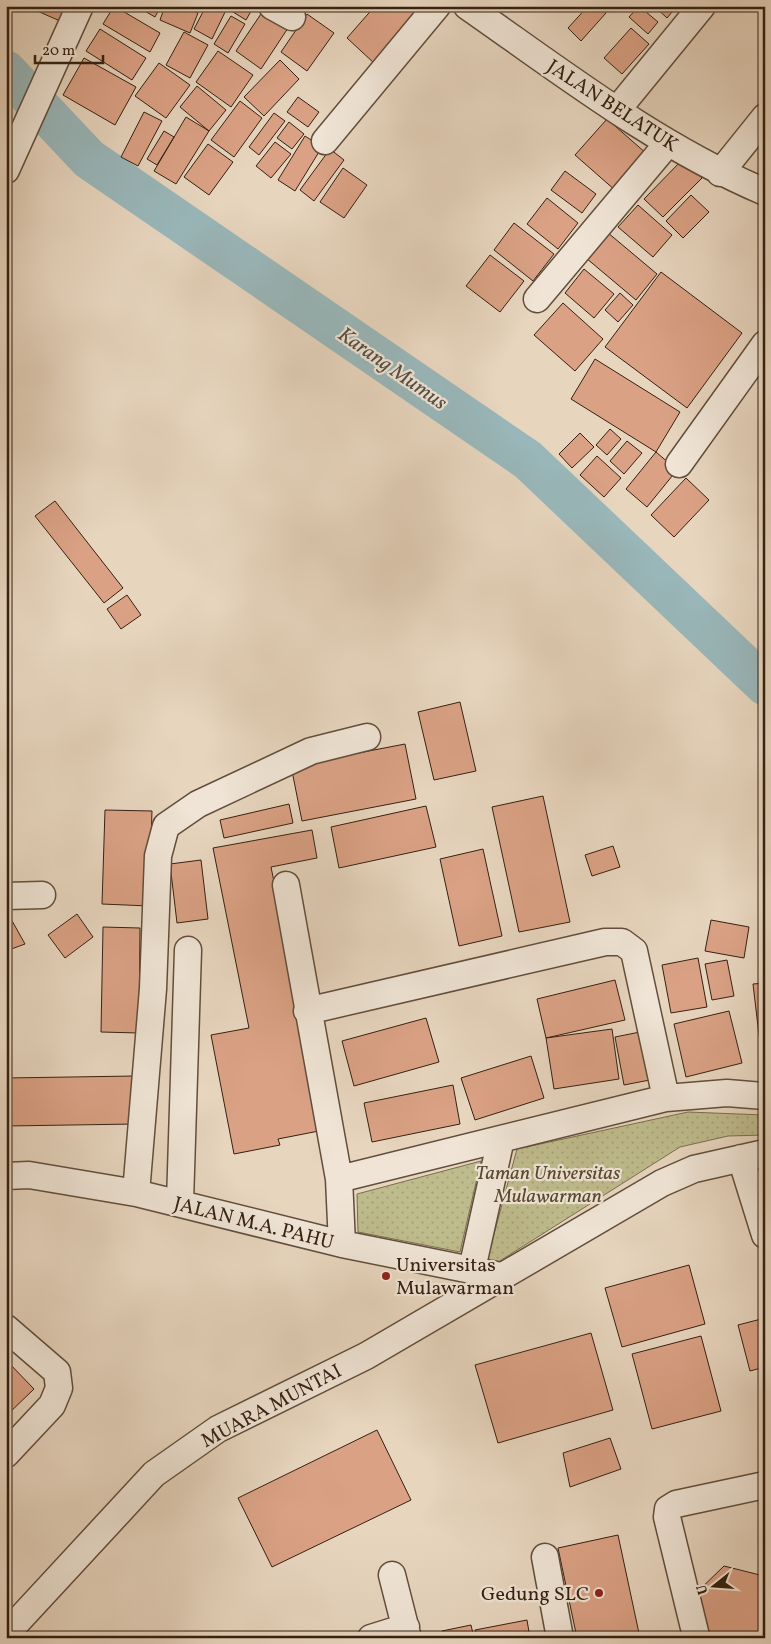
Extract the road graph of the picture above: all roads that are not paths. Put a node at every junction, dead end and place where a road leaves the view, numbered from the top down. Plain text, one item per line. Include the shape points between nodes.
1 (80, 6) edge
2 (438, 6) edge
3 (467, 6) edge
4 (702, 6) edge
5 (617, 110) junction
6 (765, 117) edge
7 (325, 141) dead end
8 (668, 143) junction
9 (6, 170) edge
10 (720, 173) junction
11 (765, 192) edge
12 (537, 299) dead end
13 (765, 344) edge
14 (678, 464) dead end
15 (367, 738) dead end
16 (286, 885) dead end
17 (42, 895) dead end
18 (6, 896) edge
19 (188, 950) dead end
20 (308, 1011) junction
21 (765, 1096) edge
22 (666, 1098) junction
23 (501, 1139) junction
24 (753, 1155) edge
25 (6, 1176) edge
26 (339, 1179) junction
27 (136, 1193) junction
28 (180, 1202) junction
29 (765, 1235) edge
30 (342, 1244) junction
31 (472, 1268) junction
32 (501, 1276) junction
33 (6, 1328) edge
34 (6, 1454) edge
35 (764, 1489) edge
36 (545, 1557) dead end
37 (392, 1575) dead end
38 (407, 1632) edge
39 (6, 1634) edge
40 (696, 1636) dead end
41 (371, 1638) edge
42 (560, 1638) edge

1 - 9 street
2 - 7 street
3 - 5 street, JALAN BELATUK
4 - 5 street
5 - 8 street, JALAN BELATUK
6 - 10 street
8 - 10 street, JALAN BELATUK
8 - 12 street
10 - 11 street, JALAN BELATUK
13 - 14 street
15 - 27 street via 311,751 198,804 166,826 158,856 153,989
16 - 20 street
17 - 18 street
19 - 28 street
20 - 22 street via 605,942 622,942 634,951
20 - 26 street
21 - 22 street via 727,1092
22 - 23 street
23 - 26 street
23 - 31 street
24 - 29 street
24 - 32 street, MUARA MUNTAI via 694,1169 662,1183
25 - 27 street, JALAN M.A. PAHU via 29,1175
26 - 30 street
27 - 28 street, JALAN M.A. PAHU
28 - 30 street, JALAN M.A. PAHU
30 - 31 street, JALAN M.A. PAHU
31 - 32 street, JALAN M.A. PAHU
32 - 39 street, MUARA MUNTAI via 366,1356 218,1429 154,1474
33 - 34 street via 57,1372 59,1388 52,1405
35 - 40 street via 676,1504 668,1509 667,1517
36 - 42 street
37 - 38 street
38 - 41 street

